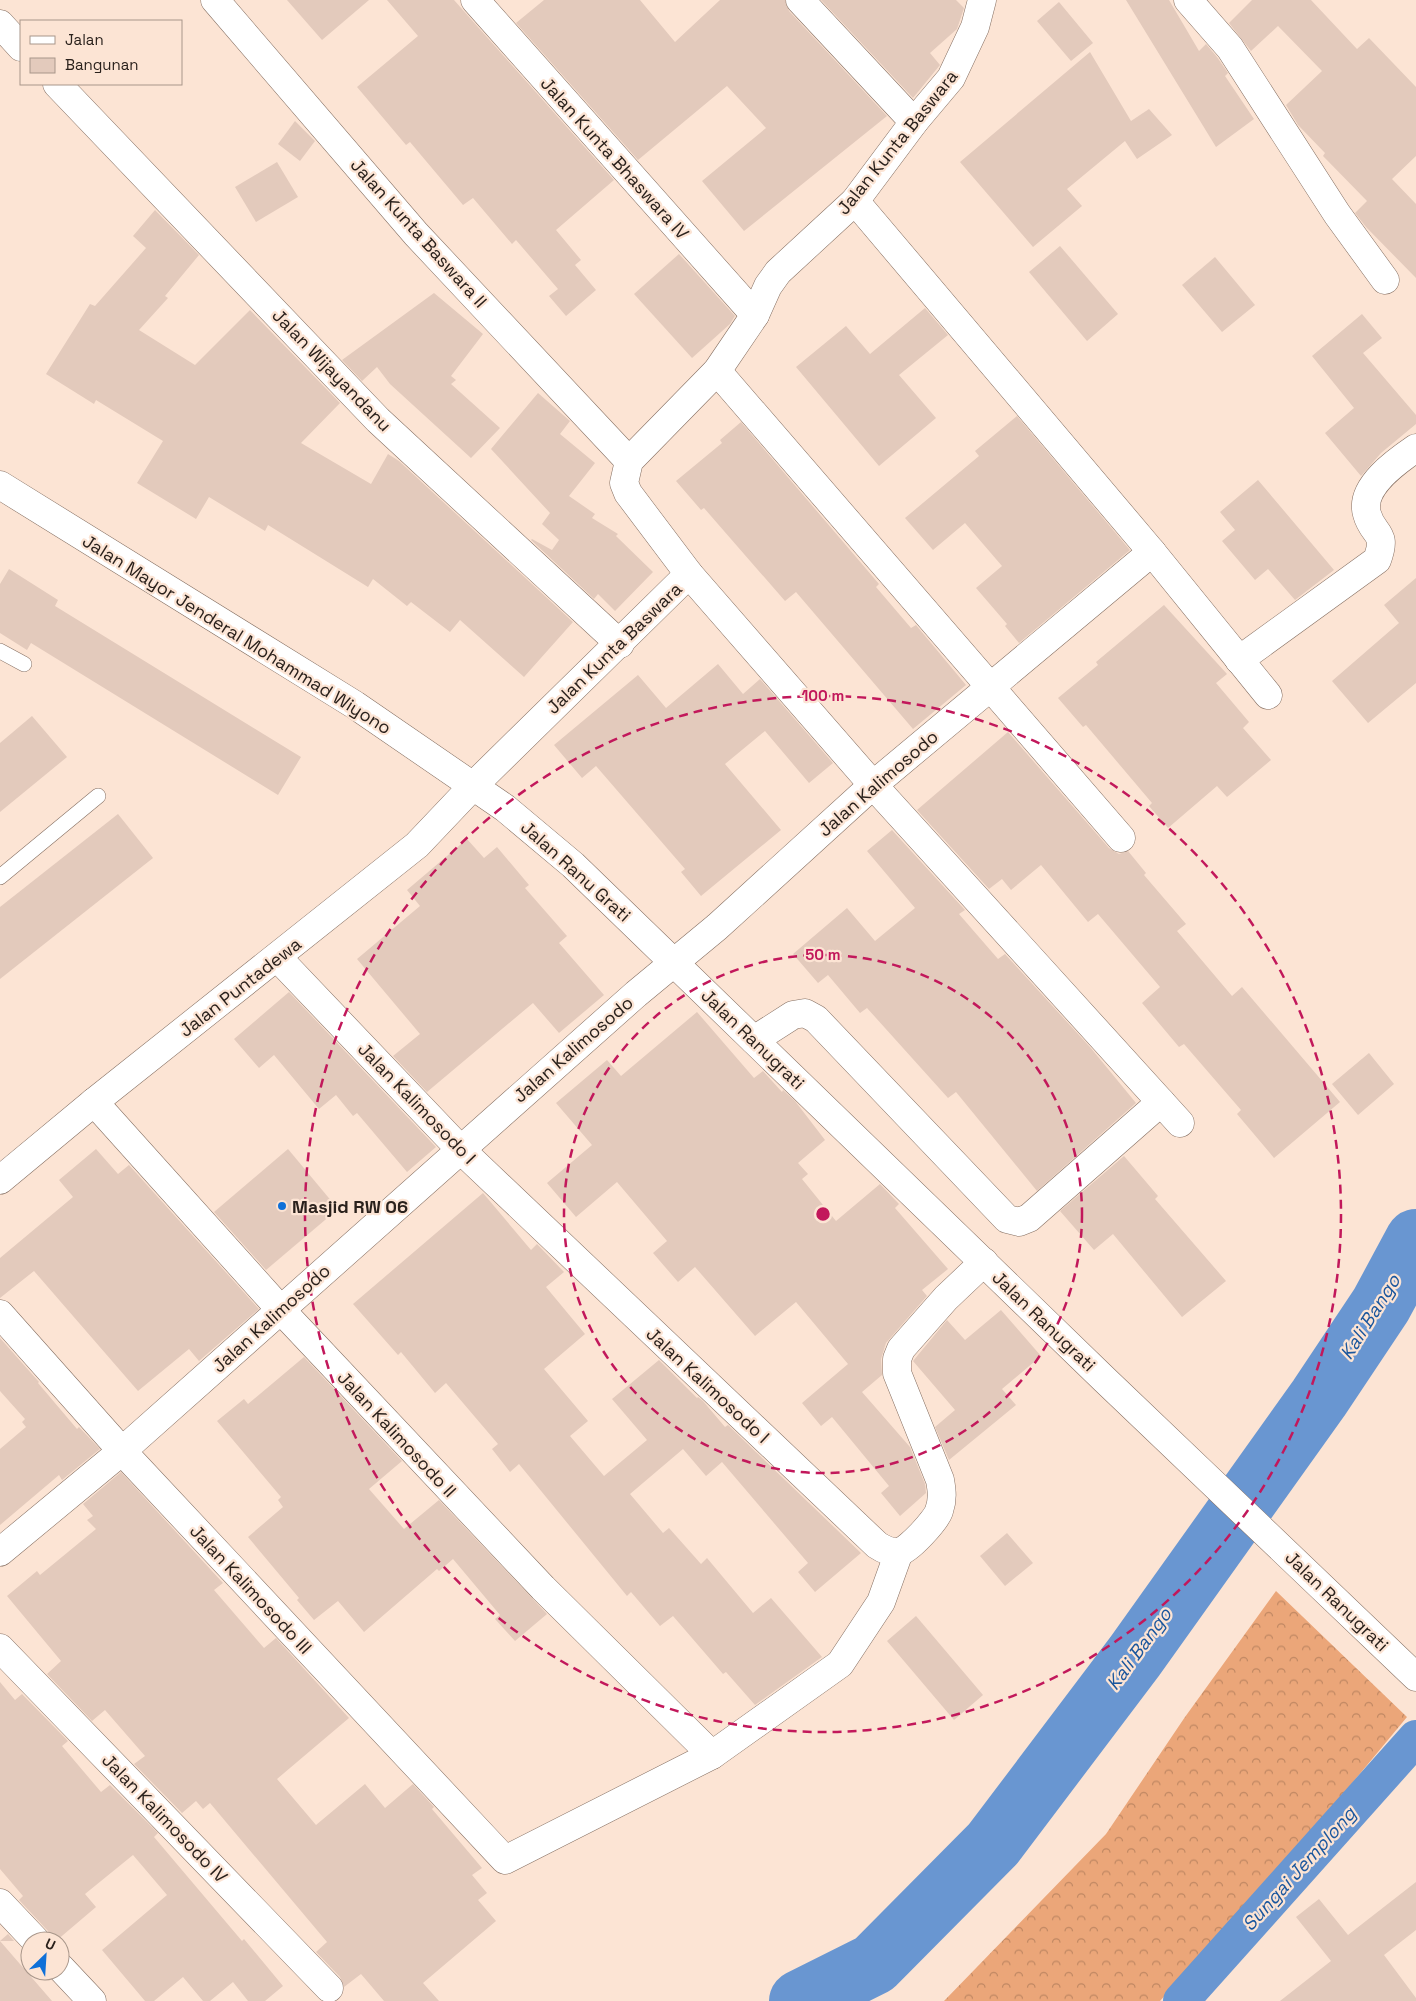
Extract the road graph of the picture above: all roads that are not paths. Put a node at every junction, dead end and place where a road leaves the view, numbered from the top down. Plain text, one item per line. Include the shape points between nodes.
1 (215, 0) edge
2 (475, 0) edge
3 (800, 0) edge
4 (982, 0) edge
5 (1188, 0) edge
6 (0, 24) edge
7 (20, 46) edge
8 (58, 85) edge
9 (914, 122) junction
10 (855, 201) junction
11 (1385, 280) dead end
12 (754, 315) junction
13 (717, 371) junction
14 (1416, 448) edge
15 (629, 461) junction
16 (0, 484) edge
17 (1152, 552) junction
18 (689, 574) junction
19 (620, 644) junction
20 (0, 651) edge
21 (1239, 660) junction
22 (24, 664) dead end
23 (992, 687) junction
24 (1268, 695) dead end
25 (873, 785) junction
26 (473, 786) junction
27 (98, 796) dead end
28 (1121, 838) dead end
29 (0, 876) edge
30 (278, 958) junction
31 (675, 963) junction
32 (754, 1040) junction
33 (94, 1102) junction
34 (1161, 1102) junction
35 (1180, 1123) dead end
36 (460, 1150) junction
37 (0, 1180) edge
38 (984, 1262) junction
39 (280, 1309) junction
40 (0, 1314) edge
41 (122, 1451) junction
42 (0, 1552) edge
43 (899, 1552) junction
44 (0, 1648) edge
45 (1416, 1677) edge
46 (712, 1756) junction
47 (0, 1903) edge
48 (27, 1931) edge
49 (70, 1978) edge
50 (329, 1988) dead end
51 (92, 2001) edge

1 - 15 street, Jalan Kunta Baswara II via 416,234
2 - 12 street, Jalan Kunta Bhaswara IV
3 - 9 street
4 - 9 street, Jalan Kunta Baswara via 975,27 951,78
5 - 11 street via 1230,48 1337,214
6 - 7 street
8 - 19 street, Jalan Wijayandanu via 378,420
9 - 10 street, Jalan Kunta Baswara
10 - 12 street, Jalan Kunta Baswara via 778,272
10 - 17 street
12 - 13 street, Jalan Kunta Baswara
13 - 15 street, Jalan Kunta Baswara
13 - 23 street
14 - 21 street via 1370,489 1365,504 1367,516 1379,534 1382,546 1377,560
15 - 18 street, Jalan Kunta Baswara via 624,483 628,493
16 - 26 street, Jalan Mayor Jenderal Mohammad Wiyono via 354,705
17 - 21 street
17 - 23 street, Jalan Kalimosodo
18 - 19 street, Jalan Kunta Baswara
18 - 25 street
19 - 26 street, Jalan Kunta Baswara
20 - 22 lane
21 - 24 street
23 - 25 street, Jalan Kalimosodo
23 - 28 street
25 - 31 street, Jalan Kalimosodo
25 - 34 street
26 - 30 street, Jalan Puntadewa via 416,845
26 - 31 street, Jalan Ranu Grati via 505,808 573,865
27 - 29 lane
30 - 33 street, Jalan Puntadewa
30 - 36 street, Jalan Kalimosodo I
31 - 32 street, Jalan Ranugrati
31 - 36 street, Jalan Kalimosodo
32 - 34 street via 794,1015 805,1013 816,1019 1007,1219 1019,1222 1028,1218
32 - 38 street, Jalan Ranugrati
33 - 37 street, Jalan Puntadewa
33 - 39 street, Jalan Kalimosodo II
34 - 35 street
36 - 39 street, Jalan Kalimosodo
36 - 43 street, Jalan Kalimosodo I via 877,1545
38 - 43 street via 946,1298 901,1349 897,1359 897,1373 940,1480 943,1496 939,1513 911,1546
38 - 45 street, Jalan Ranugrati
39 - 41 street, Jalan Kalimosodo
39 - 46 street, Jalan Kalimosodo II via 543,1588
40 - 41 street, Jalan Kalimosodo III
41 - 42 street, Jalan Kalimosodo
41 - 46 street, Jalan Kalimosodo III via 505,1860
43 - 46 street via 881,1602 840,1664
44 - 50 street, Jalan Kalimosodo IV
47 - 48 street
49 - 51 street

